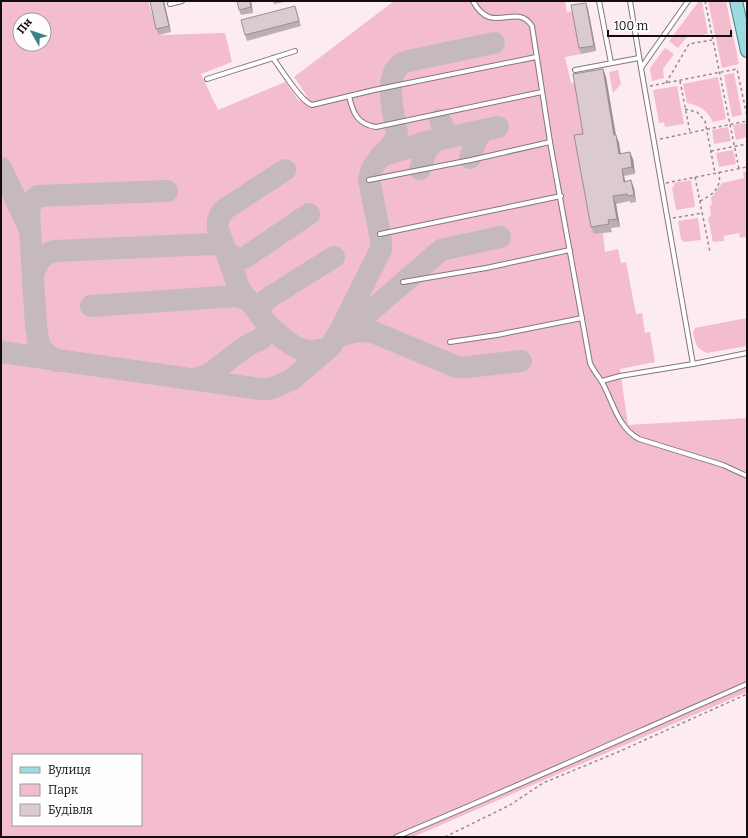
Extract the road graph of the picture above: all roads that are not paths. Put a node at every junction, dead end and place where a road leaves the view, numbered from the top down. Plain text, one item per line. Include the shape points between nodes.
1 (182, 1) edge
2 (474, 1) edge
3 (599, 1) edge
4 (630, 1) edge
5 (688, 1) edge
6 (736, 1) edge
7 (170, 4) dead end
8 (295, 51) dead end
9 (747, 51) edge
10 (536, 57) junction
11 (273, 58) junction
12 (640, 58) junction
13 (611, 63) junction
14 (641, 68) junction
15 (575, 70) dead end
16 (207, 79) dead end
17 (542, 92) junction
18 (349, 96) junction
19 (550, 142) junction
20 (369, 180) dead end
21 (560, 196) junction
22 (380, 234) dead end
23 (570, 250) junction
24 (403, 282) dead end
25 (582, 318) junction
26 (450, 342) dead end
27 (747, 353) edge
28 (693, 364) junction
29 (602, 382) junction
30 (747, 476) edge
31 (747, 684) edge
32 (396, 837) edge

1 - 7 lane
2 - 10 lane via 481,13 493,19 516,16 526,19 532,26
3 - 13 lane
4 - 12 lane
5 - 14 lane
6 - 9 main road
8 - 11 lane
10 - 17 lane
10 - 18 lane
11 - 16 lane
11 - 18 lane via 309,104 318,105
12 - 13 lane
12 - 14 lane
13 - 15 lane
14 - 28 lane
17 - 18 lane via 376,127 360,122
17 - 19 lane
19 - 20 lane
19 - 21 lane
21 - 22 lane
21 - 23 lane
23 - 24 lane
23 - 25 lane
25 - 26 lane
25 - 29 lane via 590,363
27 - 28 lane
28 - 29 lane via 620,376
29 - 30 lane via 622,423 634,437 723,465
31 - 32 lane

